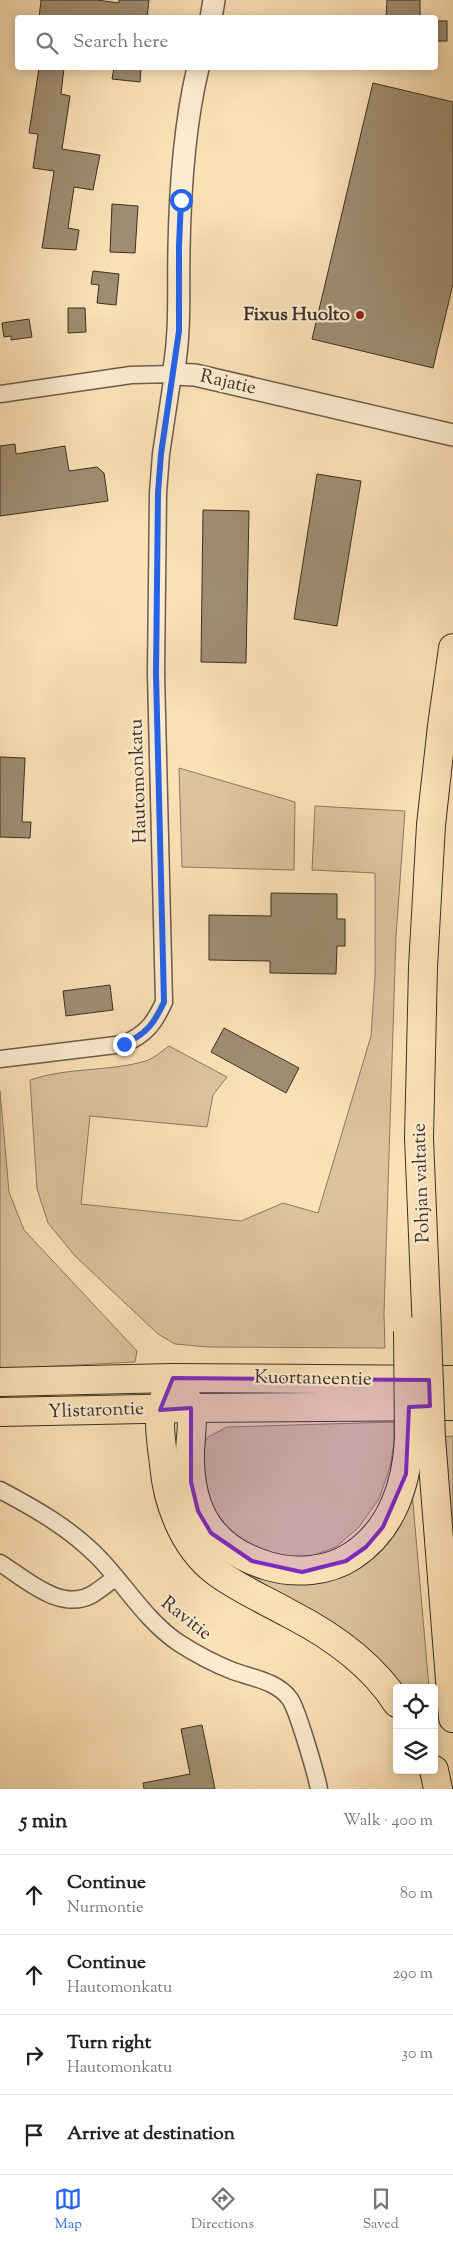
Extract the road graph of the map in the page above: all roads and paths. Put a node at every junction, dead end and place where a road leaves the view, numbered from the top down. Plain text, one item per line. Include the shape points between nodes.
1 (214, 0) edge
2 (211, 15) edge
3 (198, 70) edge
4 (174, 374) junction
5 (0, 394) edge
6 (453, 435) edge
7 (453, 648) edge
8 (0, 1060) edge
9 (173, 1378) junction
10 (453, 1380) edge
11 (0, 1382) edge
12 (453, 1406) edge
13 (191, 1408) junction
14 (160, 1410) junction
15 (0, 1412) edge
16 (420, 1438) junction
17 (0, 1490) edge
18 (0, 1563) edge
19 (116, 1578) junction
20 (393, 1697) edge
21 (453, 1718) edge
22 (435, 1774) edge
23 (319, 1789) edge
24 (438, 1789) edge

1 - 2 street
3 - 4 street via 187,130 179,246 179,331
4 - 5 street, Rajatie via 131,375
4 - 6 street, Rajatie via 195,375
4 - 8 street, Hautomonkatu via 161,454 158,512 156,674 164,1002 157,1019 141,1036 124,1044
7 - 16 highway, Pohjan valtatie, bridge via 431,825 424,967 419,1138
9 - 10 highway, Kuortaneentie
9 - 11 highway, Ylistarontie
9 - 13 highway
9 - 14 highway
12 - 13 highway, Kuortaneentie
13 - 14 highway, Ylistarontie
13 - 16 highway via 190,1454 198,1511 211,1533 230,1550 279,1569 302,1572 323,1568 346,1561 366,1547 383,1527 398,1501
14 - 15 highway, Ylistarontie
14 - 20 highway via 165,1481 174,1513 190,1543 214,1570 325,1634 358,1659
16 - 21 highway, Pohjan valtatie
17 - 19 street, Ravitie via 68,1531
18 - 19 street via 48,1593 67,1600 92,1595
19 - 23 street, Ravitie via 156,1625 179,1643 233,1671 265,1681 290,1699
22 - 24 highway

